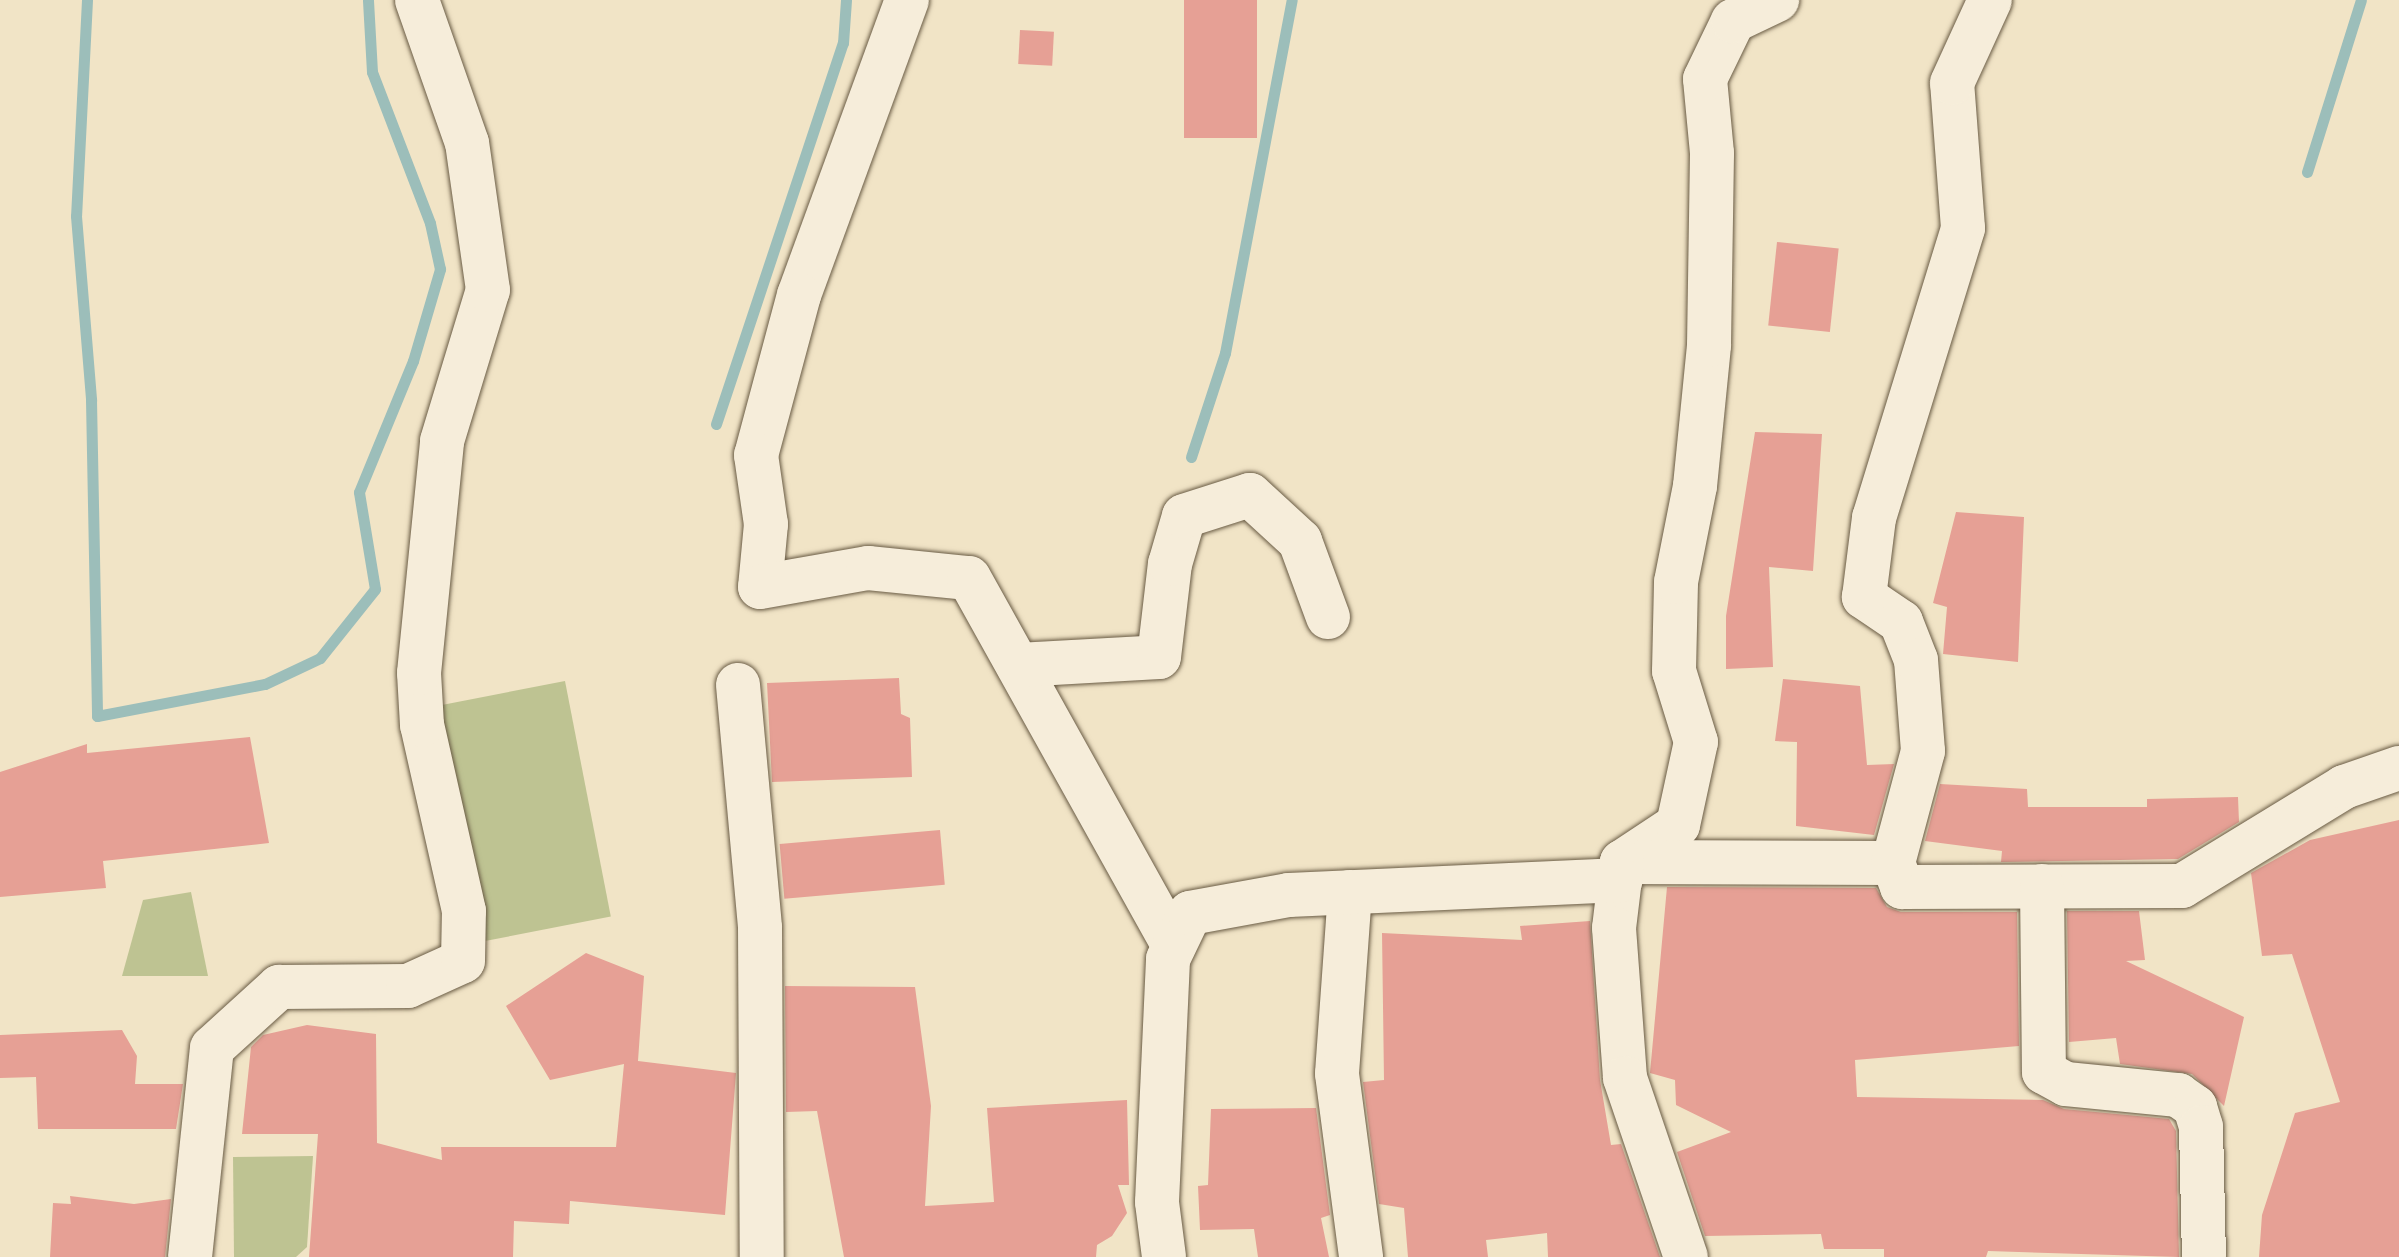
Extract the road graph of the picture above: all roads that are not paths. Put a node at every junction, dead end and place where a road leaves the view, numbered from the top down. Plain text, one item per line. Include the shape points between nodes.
1 (417, 0) edge
2 (907, 0) edge
3 (1777, 0) edge
4 (1990, 0) edge
5 (1328, 617) dead end
6 (1018, 665) junction
7 (738, 685) dead end
8 (2399, 768) edge
9 (1893, 863) junction
10 (1621, 871) junction
11 (2042, 886) junction
12 (1350, 892) junction
13 (1174, 946) junction
14 (190, 1257) edge
15 (762, 1257) edge
16 (1164, 1257) edge
17 (1361, 1257) edge
18 (1686, 1257) edge
19 (2204, 1257) edge

1 - 14 street via 467,143 488,290 442,441 419,673 422,725 464,911 463,961 408,986 279,987 212,1048
2 - 6 street via 799,295 756,455 766,524 760,587 868,568 969,578
3 - 10 street via 1733,21 1705,79 1712,153 1709,345 1695,486 1676,582 1674,671 1696,742 1678,825
4 - 9 street via 1952,83 1963,228 1874,518 1864,597 1901,622 1916,660 1923,751
5 - 6 street via 1300,541 1250,495 1184,516 1170,564 1159,657
6 - 13 street
7 - 15 street via 760,928
8 - 11 street via 2344,787 2182,886
9 - 10 street
9 - 11 street via 1902,887
10 - 12 street
10 - 18 street via 1614,928 1625,1078
11 - 19 street via 2044,1072 2066,1084 2178,1095 2195,1107 2201,1127
12 - 13 street via 1289,895 1190,913
12 - 17 street via 1337,1074
13 - 16 street via 1168,959 1157,1202

